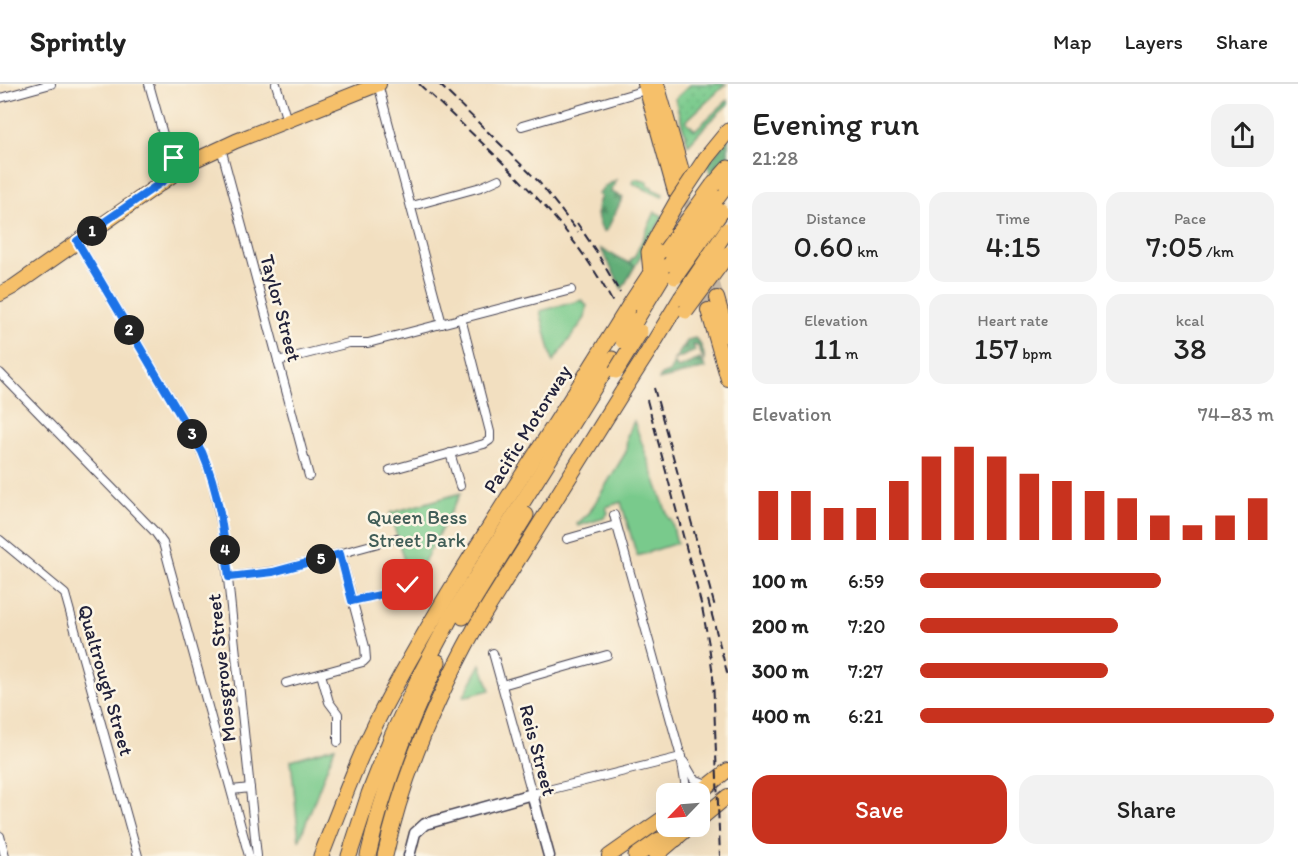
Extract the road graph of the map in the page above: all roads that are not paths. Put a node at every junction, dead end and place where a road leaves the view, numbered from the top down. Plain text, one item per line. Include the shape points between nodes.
1 (51, 84) edge
2 (149, 84) edge
3 (276, 84) edge
4 (379, 84) edge
5 (652, 86) edge
6 (0, 98) edge
7 (287, 121) junction
8 (522, 126) dead end
9 (728, 131) edge
10 (221, 148) junction
11 (182, 168) junction
12 (728, 168) edge
13 (684, 178) tunnel mouth
14 (499, 179) dead end
15 (675, 192) tunnel mouth
16 (721, 197) edge
17 (412, 206) junction
18 (727, 229) edge
19 (77, 241) junction
20 (728, 254) edge
21 (670, 264) junction
22 (651, 272) junction
23 (13, 287) junction
24 (570, 290) dead end
25 (0, 294) edge
26 (717, 298) tunnel mouth
27 (0, 299) edge
28 (683, 304) junction
29 (708, 310) tunnel mouth
30 (461, 318) junction
31 (442, 324) junction
32 (725, 335) edge
33 (278, 361) junction
34 (614, 365) junction
35 (0, 373) edge
36 (728, 379) edge
37 (450, 453) junction
38 (390, 470) dead end
39 (309, 476) dead end
40 (460, 486) dead end
41 (614, 515) dead end
42 (616, 525) junction
43 (397, 538) dead end
44 (567, 539) dead end
45 (0, 540) edge
46 (340, 554) junction
47 (229, 577) junction
48 (408, 585) dead end
49 (352, 601) junction
50 (493, 653) dead end
51 (607, 655) dead end
52 (321, 674) junction
53 (286, 684) dead end
54 (502, 685) junction
55 (338, 742) dead end
56 (681, 757) junction
57 (728, 770) edge
58 (685, 783) edge
59 (698, 783) edge
60 (710, 784) edge
61 (250, 788) junction
62 (232, 789) junction
63 (532, 794) junction
64 (728, 796) edge
65 (710, 811) edge
66 (656, 823) edge
67 (0, 836) edge
68 (678, 837) edge
69 (676, 839) junction
70 (5, 856) edge
71 (138, 856) edge
72 (249, 856) edge
73 (257, 856) edge
74 (321, 856) edge
75 (349, 856) edge
76 (368, 856) edge
77 (385, 856) edge
78 (409, 856) edge
79 (549, 856) edge
80 (609, 856) edge
81 (636, 856) edge
82 (656, 856) edge

1 - 6 street
2 - 11 street via 166,145
3 - 7 street
4 - 7 main road
4 - 17 street
5 - 8 street
5 - 13 main road
5 - 15 main road
7 - 10 main road
9 - 22 highway, bridge via 659,232 649,252
10 - 11 main road
10 - 33 street, Taylor Street
11 - 19 main road
12 - 16 highway, Pacific Motorway
14 - 17 street
16 - 21 highway, Pacific Motorway, bridge
16 - 21 highway, bridge
17 - 31 street
18 - 28 highway, bridge
19 - 23 main road
19 - 47 street, Mossgrove Street via 200,448 212,478
20 - 28 highway, bridge
21 - 22 highway, Pacific Motorway
21 - 34 highway, bridge
22 - 74 highway, Pacific Motorway, bridge via 443,602 391,695 350,781
23 - 25 main road
23 - 27 main road
24 - 30 street
26 - 32 main road
28 - 77 highway, bridge via 664,325 457,662 406,781
29 - 32 main road
30 - 31 street
30 - 37 street via 490,440
31 - 33 street
32 - 36 main road
33 - 39 street, Taylor Street
34 - 75 highway via 451,617 392,736
34 - 76 highway via 443,653 397,758
35 - 62 street via 161,540
37 - 38 street
37 - 40 street
41 - 42 street
42 - 44 street
42 - 56 street
43 - 46 street
45 - 71 street, Qualtrough Street via 65,594
46 - 47 street via 273,572
46 - 49 street
47 - 61 street, Mossgrove Street
48 - 49 street via 396,592
49 - 52 street via 366,650 365,660
50 - 54 street, Reis Street
51 - 54 street
52 - 53 street
52 - 55 street via 329,702 338,714
54 - 63 street, Reis Street
56 - 58 street
56 - 59 street
56 - 63 street
57 - 60 main road
61 - 62 street
61 - 73 street, Mossgrove Street
62 - 72 street
63 - 78 street via 425,824 415,833
63 - 79 street, Reis Street
64 - 65 main road
66 - 80 main road
67 - 70 street
68 - 69 main road
69 - 81 highway via 659,840
69 - 82 main road

